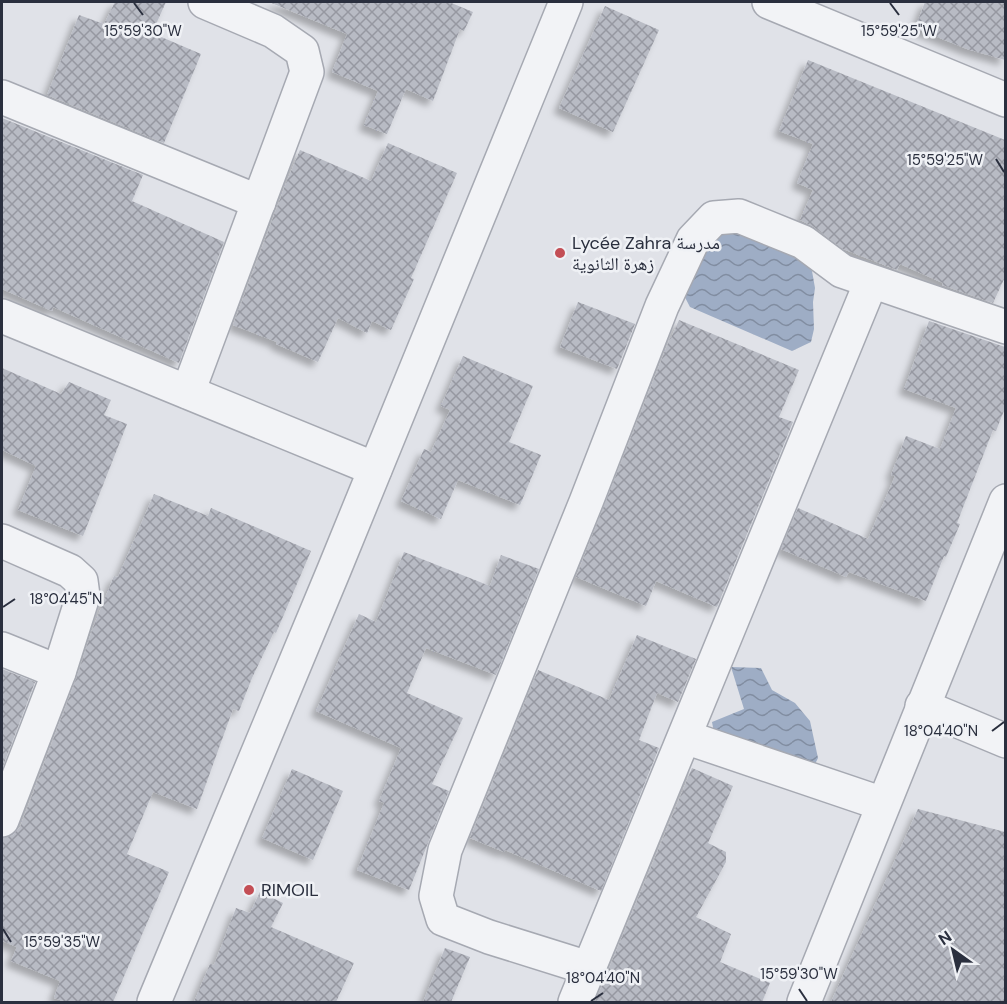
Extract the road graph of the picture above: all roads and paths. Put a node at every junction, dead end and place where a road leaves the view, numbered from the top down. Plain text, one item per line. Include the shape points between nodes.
1 (204, 2) edge
2 (566, 2) edge
3 (769, 2) edge
4 (2, 97) edge
5 (1005, 100) edge
6 (259, 202) junction
7 (872, 282) junction
8 (2, 316) edge
9 (1005, 327) edge
10 (188, 392) junction
11 (375, 469) junction
12 (1005, 501) edge
13 (2, 542) edge
14 (2, 649) edge
15 (58, 672) junction
16 (922, 706) junction
17 (685, 737) junction
18 (1005, 741) edge
19 (883, 804) junction
20 (2, 820) edge
21 (588, 968) junction
22 (154, 1002) edge
23 (575, 1002) edge
24 (804, 1002) edge

1 - 6 street via 273,31 302,51 307,72
2 - 11 street
3 - 5 street
4 - 6 street
6 - 10 street
7 - 9 street
7 - 17 street
7 - 21 street via 842,271 803,242 740,216 714,219 693,240 662,306 445,850 436,896 443,919
8 - 10 street
10 - 11 street
11 - 22 street
12 - 16 street
13 - 15 street via 70,571 81,581 83,596
14 - 15 street
15 - 20 street
16 - 18 street
16 - 19 street
17 - 19 street
17 - 21 street
19 - 24 street
21 - 23 street

